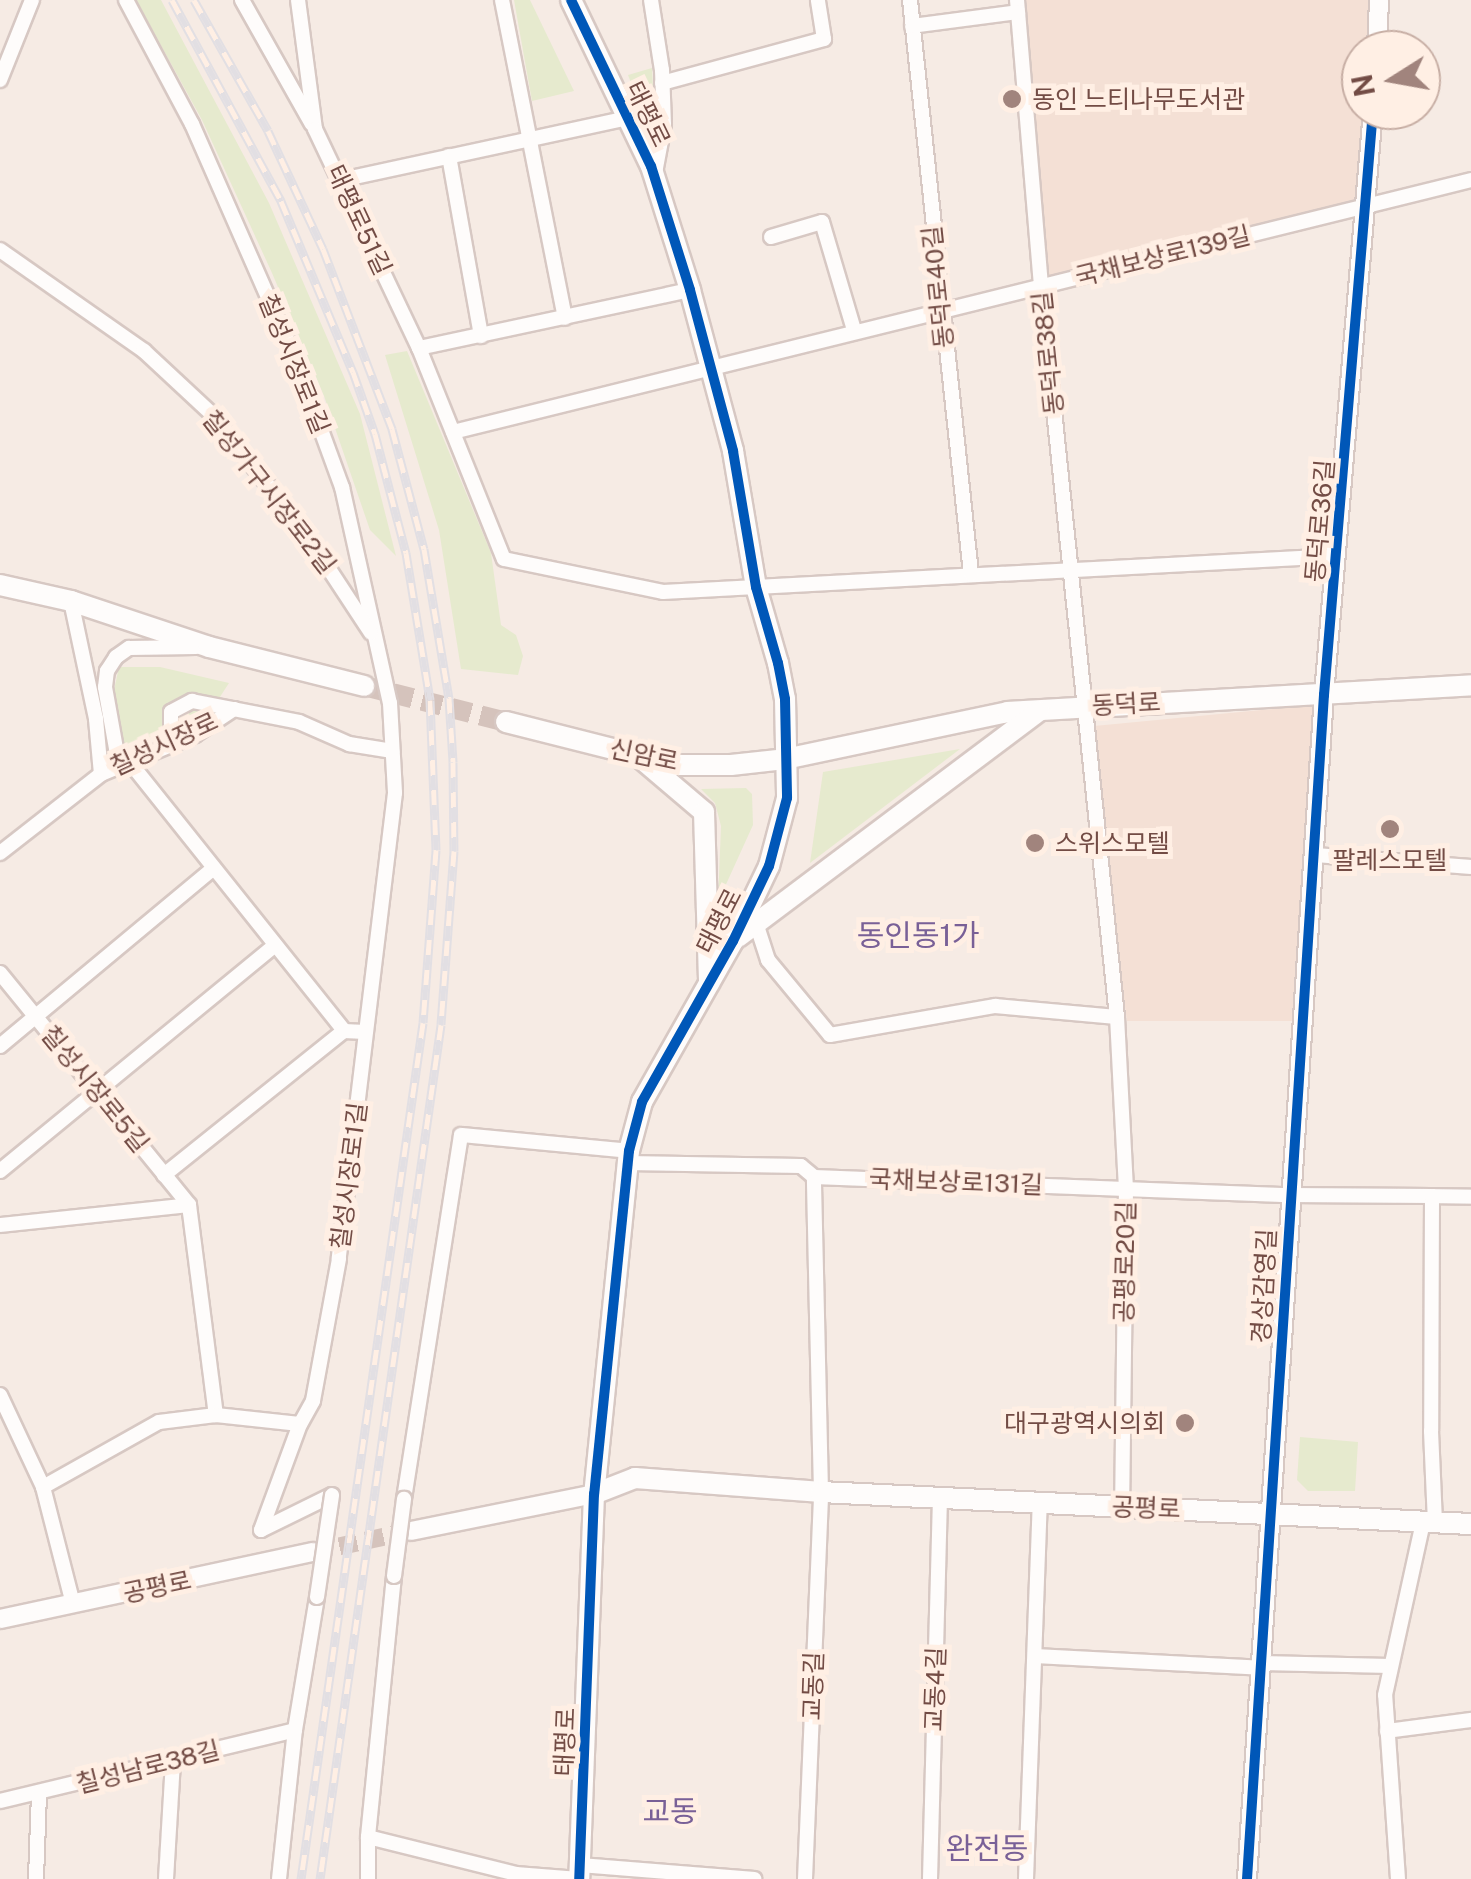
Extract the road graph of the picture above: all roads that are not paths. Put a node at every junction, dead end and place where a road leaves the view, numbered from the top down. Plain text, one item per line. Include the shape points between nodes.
1 (32, 0) edge
2 (126, 0) edge
3 (242, 0) edge
4 (298, 0) edge
5 (502, 0) edge
6 (570, 0) edge
7 (651, 0) edge
8 (818, 0) edge
9 (910, 0) edge
10 (1380, 0) edge
11 (1018, 6) edge
12 (912, 26) junction
13 (1378, 30) edge
14 (0, 80) edge
15 (662, 82) junction
16 (627, 118) junction
17 (316, 129) junction
18 (1372, 130) edge
19 (528, 138) junction
20 (450, 156) junction
21 (654, 178) junction
22 (341, 180) junction
23 (1471, 180) edge
24 (1368, 206) junction
25 (771, 237) dead end
26 (0, 250) edge
27 (1041, 285) junction
28 (690, 290) junction
29 (939, 310) junction
30 (565, 318) junction
31 (854, 330) junction
32 (481, 336) junction
33 (419, 348) junction
34 (710, 365) junction
35 (454, 432) junction
36 (1337, 556) junction
37 (1070, 569) junction
38 (971, 574) junction
39 (0, 585) edge
40 (756, 587) junction
41 (70, 601) junction
42 (377, 641) junction
43 (209, 647) junction
44 (364, 686) tunnel mouth
45 (1471, 686) edge
46 (1324, 695) junction
47 (1084, 705) junction
48 (234, 709) junction
49 (1043, 709) junction
50 (506, 722) tunnel mouth
51 (171, 744) junction
52 (392, 751) junction
53 (638, 756) junction
54 (785, 759) junction
55 (128, 760) junction
56 (101, 774) junction
57 (0, 853) edge
58 (1316, 855) junction
59 (1471, 867) edge
60 (214, 868) junction
61 (756, 924) junction
62 (733, 941) junction
63 (275, 944) junction
64 (0, 973) edge
65 (709, 983) junction
66 (36, 1016) junction
67 (1118, 1017) junction
68 (344, 1031) junction
69 (365, 1032) junction
70 (0, 1046) edge
71 (98, 1093) junction
72 (628, 1157) junction
73 (0, 1171) edge
74 (164, 1175) junction
75 (814, 1177) junction
76 (1126, 1188) junction
77 (1288, 1195) junction
78 (1432, 1196) junction
79 (1471, 1197) edge
80 (189, 1205) junction
81 (0, 1225) edge
82 (0, 1396) edge
83 (216, 1415) junction
84 (300, 1424) junction
85 (44, 1487) junction
86 (821, 1492) junction
87 (594, 1494) junction
88 (940, 1498) junction
89 (1040, 1504) junction
90 (1122, 1507) junction
91 (1272, 1512) junction
92 (1429, 1522) junction
93 (1471, 1524) edge
94 (411, 1531) tunnel mouth
95 (313, 1552) tunnel mouth
96 (73, 1604) junction
97 (0, 1619) edge
98 (1034, 1656) junction
99 (1262, 1665) junction
100 (1390, 1666) junction
101 (1471, 1720) edge
102 (294, 1730) junction
103 (1388, 1731) junction
104 (173, 1760) junction
105 (39, 1794) junction
106 (0, 1801) edge
107 (368, 1837) junction
108 (580, 1874) edge
109 (36, 1879) edge
110 (166, 1879) edge
111 (279, 1879) edge
112 (368, 1879) edge
113 (754, 1879) edge
114 (805, 1879) edge
115 (930, 1879) edge
116 (1026, 1879) edge
117 (1248, 1879) edge
118 (1398, 1879) edge

1 - 14 street
2 - 42 street, 칠성시장로1길 via 192,124 294,356 342,487
3 - 17 street
4 - 17 street, 태평로51길
5 - 19 street
6 - 16 main road, 태평로
7 - 15 street
8 - 15 street via 824,38
9 - 12 street, 동덕로40길
10 - 13 street
11 - 12 street
11 - 27 street, 동덕로38길
12 - 29 street, 동덕로40길
15 - 21 street via 664,125
16 - 19 street, 태평로
16 - 21 main road, 태평로
17 - 22 street, 태평로51길
18 - 24 street, 동덕로36길
19 - 20 street, 태평로
19 - 30 street
20 - 22 street, 태평로
20 - 32 street
21 - 28 main road, 태평로
22 - 33 street, 태평로51길
23 - 24 street, 국채보상로139길
24 - 27 street, 국채보상로139길
24 - 36 street, 동덕로36길
25 - 31 street via 822,222
26 - 42 street, 칠성가구시장로2길 via 144,351 214,416 306,534
27 - 29 street, 국채보상로139길
27 - 37 street, 동덕로38길
28 - 30 street
28 - 34 main road, 태평로
29 - 31 street, 국채보상로139길
29 - 38 street, 동덕로40길
30 - 32 street
31 - 34 street, 국채보상로139길
32 - 33 street
33 - 35 street, 태평로51길
34 - 35 street
34 - 40 main road, 태평로 via 733,451
35 - 40 street, 태평로51길 via 504,559 663,592
36 - 37 street, 동덕로36길
36 - 46 street, 동덕로36길
37 - 38 street
37 - 47 street, 동덕로38길
38 - 40 street
39 - 41 main road
40 - 54 main road, 태평로 via 784,699
41 - 43 main road
41 - 56 street
42 - 52 street, 칠성시장로1길
43 - 44 main road
43 - 56 street via 129,648 116,657 105,687 117,754
45 - 46 main road, 동덕로
46 - 47 main road, 동덕로
46 - 58 street, 경상감영길
47 - 49 main road, 동덕로
47 - 67 street, 공평로20길
48 - 51 street, 칠성시장로
48 - 51 street via 192,702 171,712
48 - 52 street
49 - 54 main road, 동덕로
49 - 61 main road
50 - 53 main road, 신암로
51 - 55 street, 칠성시장로
52 - 69 street, 칠성시장로1길 via 395,793
53 - 54 main road, 신암로 via 676,765
53 - 65 main road via 704,812
54 - 62 main road, 태평로 via 783,826
55 - 56 street, 칠성시장로
55 - 60 street
56 - 57 street, 칠성시장로
58 - 59 street
58 - 77 street, 경상감영길
60 - 63 street
60 - 66 street
61 - 62 main road
61 - 67 street via 768,960 830,1034 995,1006
62 - 65 main road, 태평로
63 - 68 street
63 - 71 street
64 - 66 street, 칠성시장로5길
65 - 72 main road, 태평로 via 642,1102
66 - 70 street
66 - 71 street, 칠성시장로5길
67 - 76 street, 공평로20길
68 - 69 street
68 - 74 street
69 - 84 street, 칠성시장로1길 via 339,1259 314,1401
71 - 73 street
71 - 74 street, 칠성시장로5길
72 - 75 street, 국채보상로131길 via 800,1166
72 - 87 main road, 태평로
72 - 107 street, 국채보상로131길, bridge via 461,1135 404,1498
74 - 80 street, 칠성시장로5길
75 - 76 street, 국채보상로131길
75 - 86 street
76 - 77 street, 국채보상로131길
76 - 90 street, 공평로20길
77 - 78 street, 국채보상로131길
77 - 91 street, 경상감영길
78 - 79 street, 국채보상로131길
78 - 92 street
80 - 81 street
80 - 83 street
82 - 85 street
83 - 84 street
83 - 85 street via 159,1422
84 - 102 street, 칠성시장로1길, bridge via 261,1530 332,1495
85 - 96 street
86 - 87 main road, 공평로 via 636,1478
86 - 88 main road, 공평로
86 - 114 street, 교동길
87 - 94 street, 공평로
87 - 108 main road, 태평로
88 - 89 main road, 공평로
88 - 115 street, 교동4길
89 - 90 main road, 공평로
89 - 98 street
90 - 91 main road, 공평로
91 - 92 main road, 공평로
91 - 99 street, 경상감영길
92 - 93 main road, 공평로
92 - 100 street
95 - 96 street, 공평로
96 - 97 street, 공평로
98 - 99 street
98 - 116 street
99 - 100 street
99 - 117 street, 경상감영길
100 - 103 street via 1384,1695
101 - 103 street
102 - 104 street, 칠성남로38길
102 - 111 street
103 - 118 street
104 - 105 street, 칠성남로38길
104 - 110 street
105 - 106 street, 칠성남로38길
105 - 109 street
107 - 108 street via 516,1874
107 - 112 street
108 - 113 street

